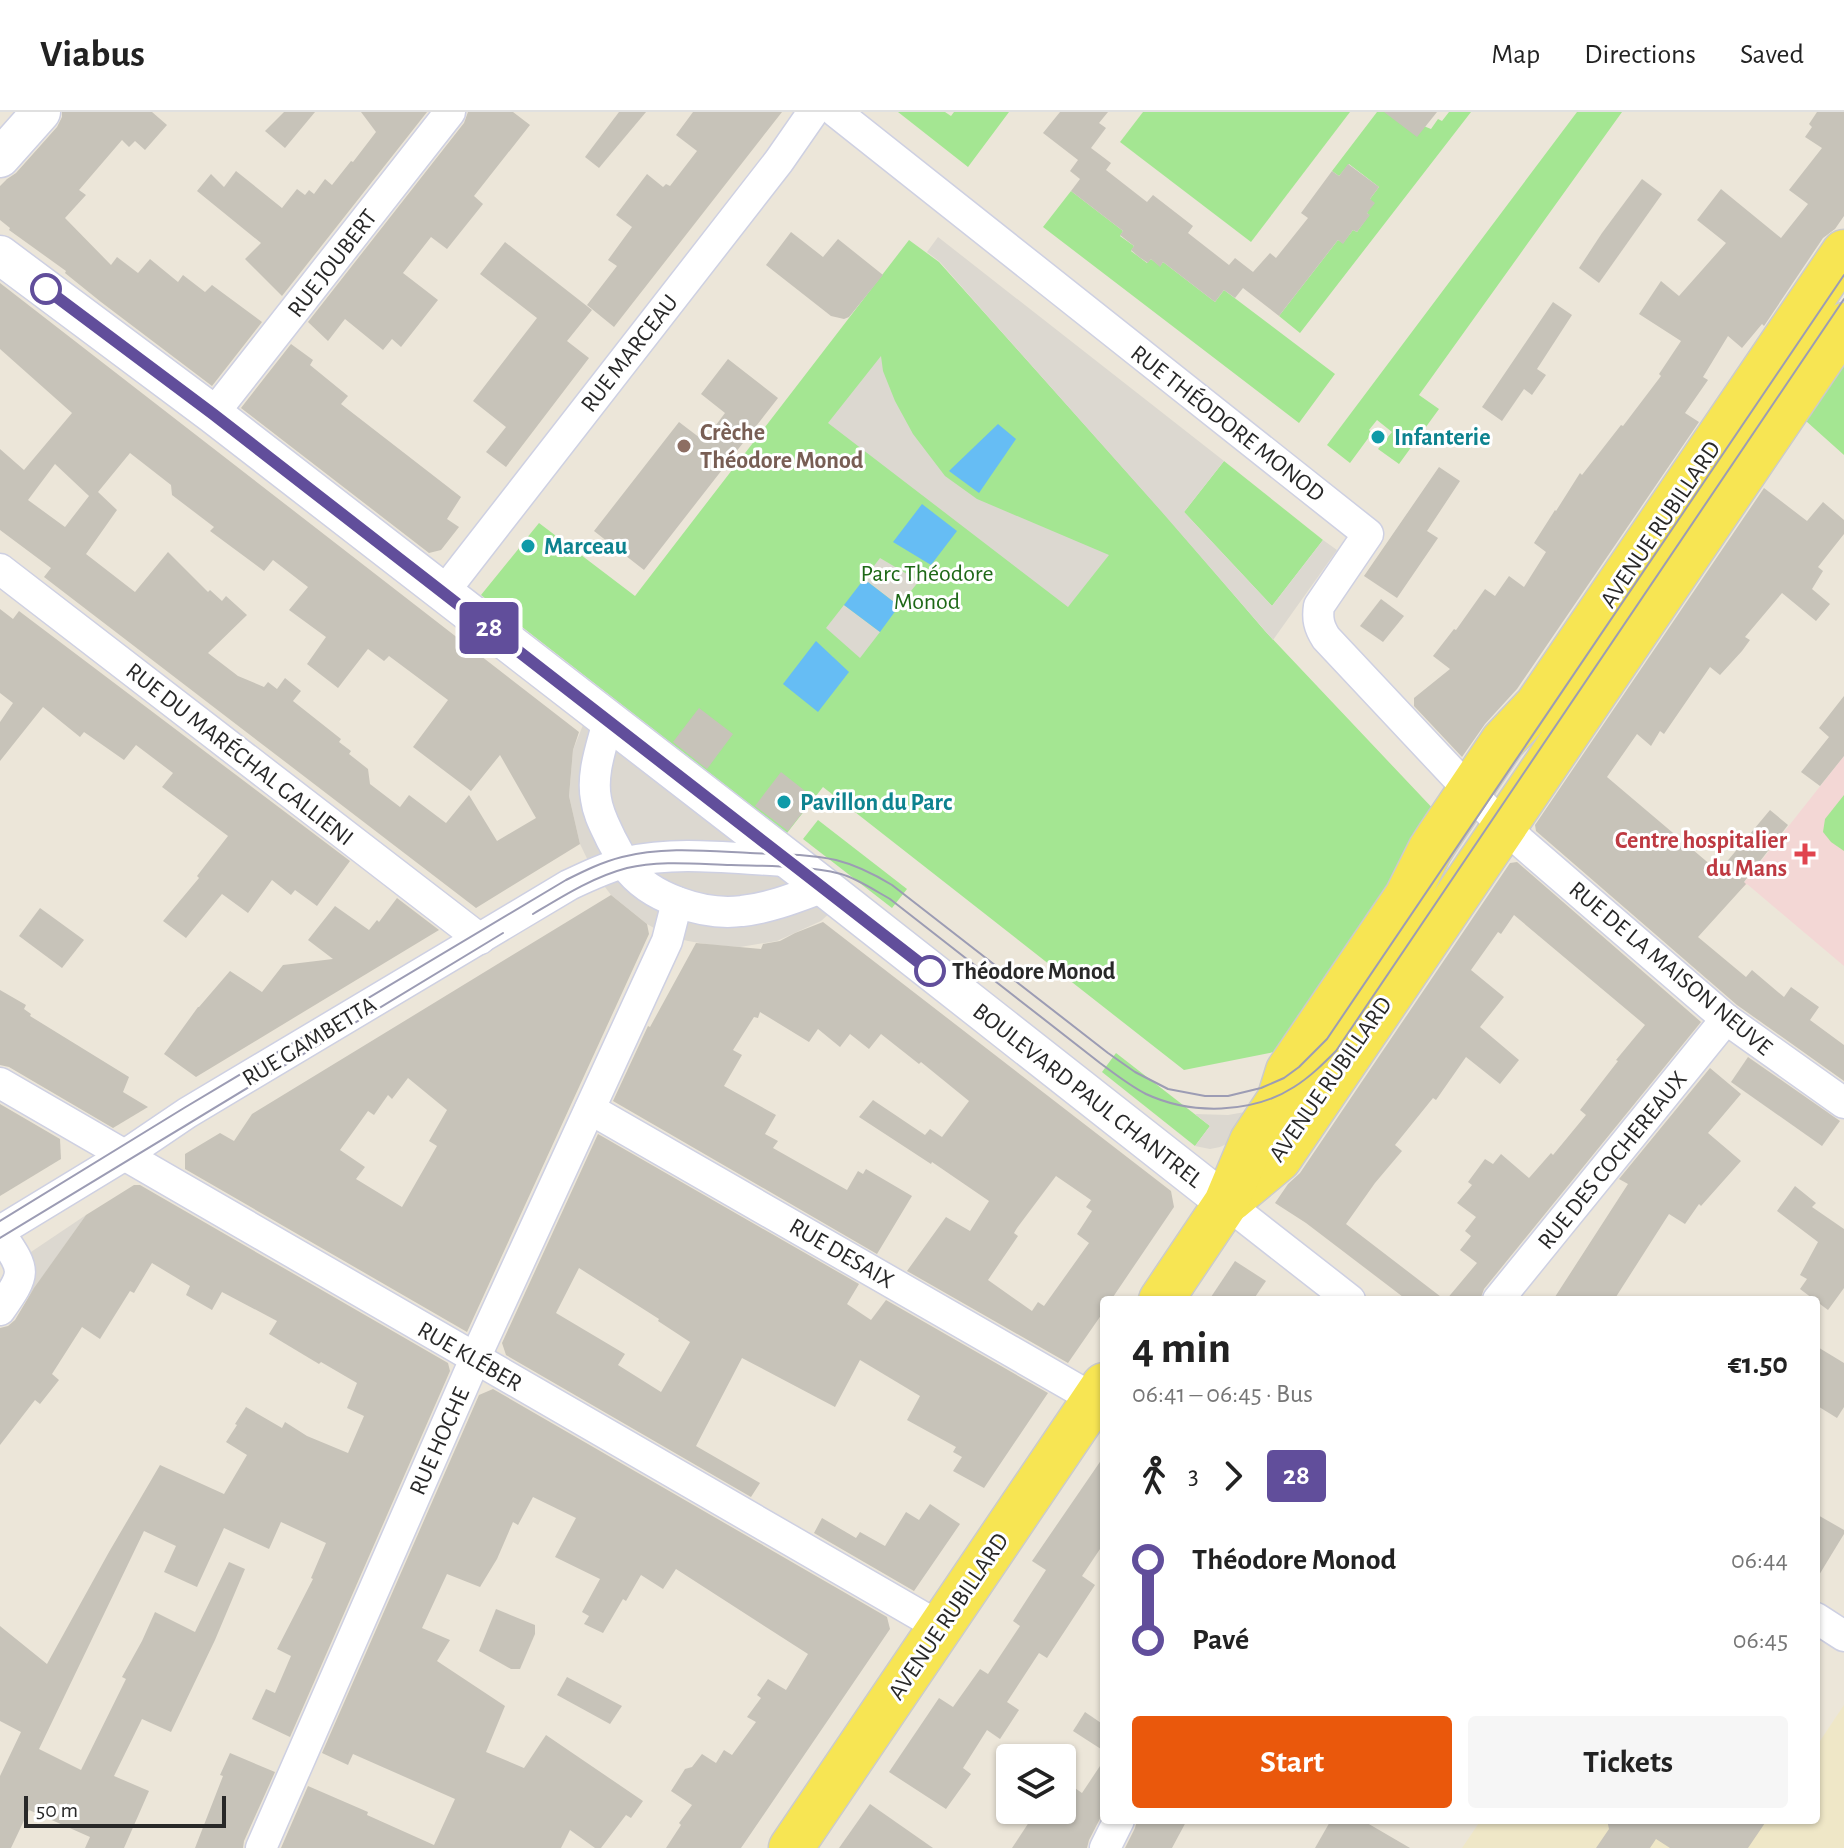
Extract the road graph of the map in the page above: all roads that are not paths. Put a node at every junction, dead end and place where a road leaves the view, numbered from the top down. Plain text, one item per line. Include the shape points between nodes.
1 (41, 112) edge
2 (450, 112) edge
3 (813, 112) edge
4 (836, 112) edge
5 (0, 158) edge
6 (1844, 252) edge
7 (0, 255) edge
8 (1844, 325) edge
9 (213, 414) junction
10 (0, 569) edge
11 (443, 593) junction
12 (608, 721) junction
13 (1467, 788) junction
14 (1503, 826) junction
15 (789, 861) junction
16 (625, 863) junction
17 (824, 887) junction
18 (677, 902) junction
19 (480, 939) junction
20 (1726, 1019) junction
21 (0, 1083) edge
22 (1844, 1103) edge
23 (590, 1109) junction
24 (125, 1155) junction
25 (1226, 1203) junction
26 (0, 1232) edge
27 (1164, 1296) edge
28 (1345, 1296) edge
29 (1501, 1296) edge
30 (0, 1310) edge
31 (475, 1359) junction
32 (1099, 1392) edge
33 (1820, 1621) edge
34 (940, 1627) junction
35 (1844, 1636) edge
36 (1117, 1824) edge
37 (261, 1848) edge
38 (791, 1848) edge
39 (1105, 1848) edge

1 - 5 street
2 - 9 street, RUE JOUBERT
3 - 11 street, RUE MARCEAU
4 - 13 street, RUE THÉODORE MONOD via 1368,534 1321,601 1320,627
6 - 13 main road, AVENUE RUBILLARD via 1537,705
7 - 9 street, BOULEVARD PAUL CHANTREL
8 - 14 main road, AVENUE RUBILLARD
9 - 11 street, BOULEVARD PAUL CHANTREL
10 - 19 street, RUE DU MARÉCHAL GALLIENI
11 - 12 street, BOULEVARD PAUL CHANTREL
12 - 15 street, BOULEVARD PAUL CHANTREL
12 - 16 street via 595,797
13 - 14 street
13 - 25 main road, AVENUE RUBILLARD via 1407,896 1288,1071 1279,1100 1252,1141
14 - 20 street, RUE DE LA MAISON NEUVE
14 - 25 main road, AVENUE RUBILLARD via 1279,1159
15 - 16 street, RUE GAMBETTA via 707,857
15 - 17 street, BOULEVARD PAUL CHANTREL
16 - 18 street via 649,887
16 - 19 street, RUE GAMBETTA via 569,885
17 - 18 street via 742,911 719,912
17 - 25 street, BOULEVARD PAUL CHANTREL
18 - 23 street, RUE HOCHE via 667,941
19 - 24 street, RUE GAMBETTA
20 - 22 street, RUE DE LA MAISON NEUVE
20 - 29 street, RUE DES COCHEREAUX
21 - 24 street, RUE KLÉBER
23 - 31 street, RUE HOCHE
23 - 32 street, RUE DESAIX
24 - 26 street, RUE GAMBETTA
24 - 31 street, RUE KLÉBER
25 - 27 main road, AVENUE RUBILLARD
25 - 28 street
26 - 30 street via 21,1272
31 - 34 street, RUE KLÉBER
31 - 37 street, RUE HOCHE
32 - 34 main road, AVENUE RUBILLARD
33 - 35 street
34 - 38 main road, AVENUE RUBILLARD
36 - 39 street

